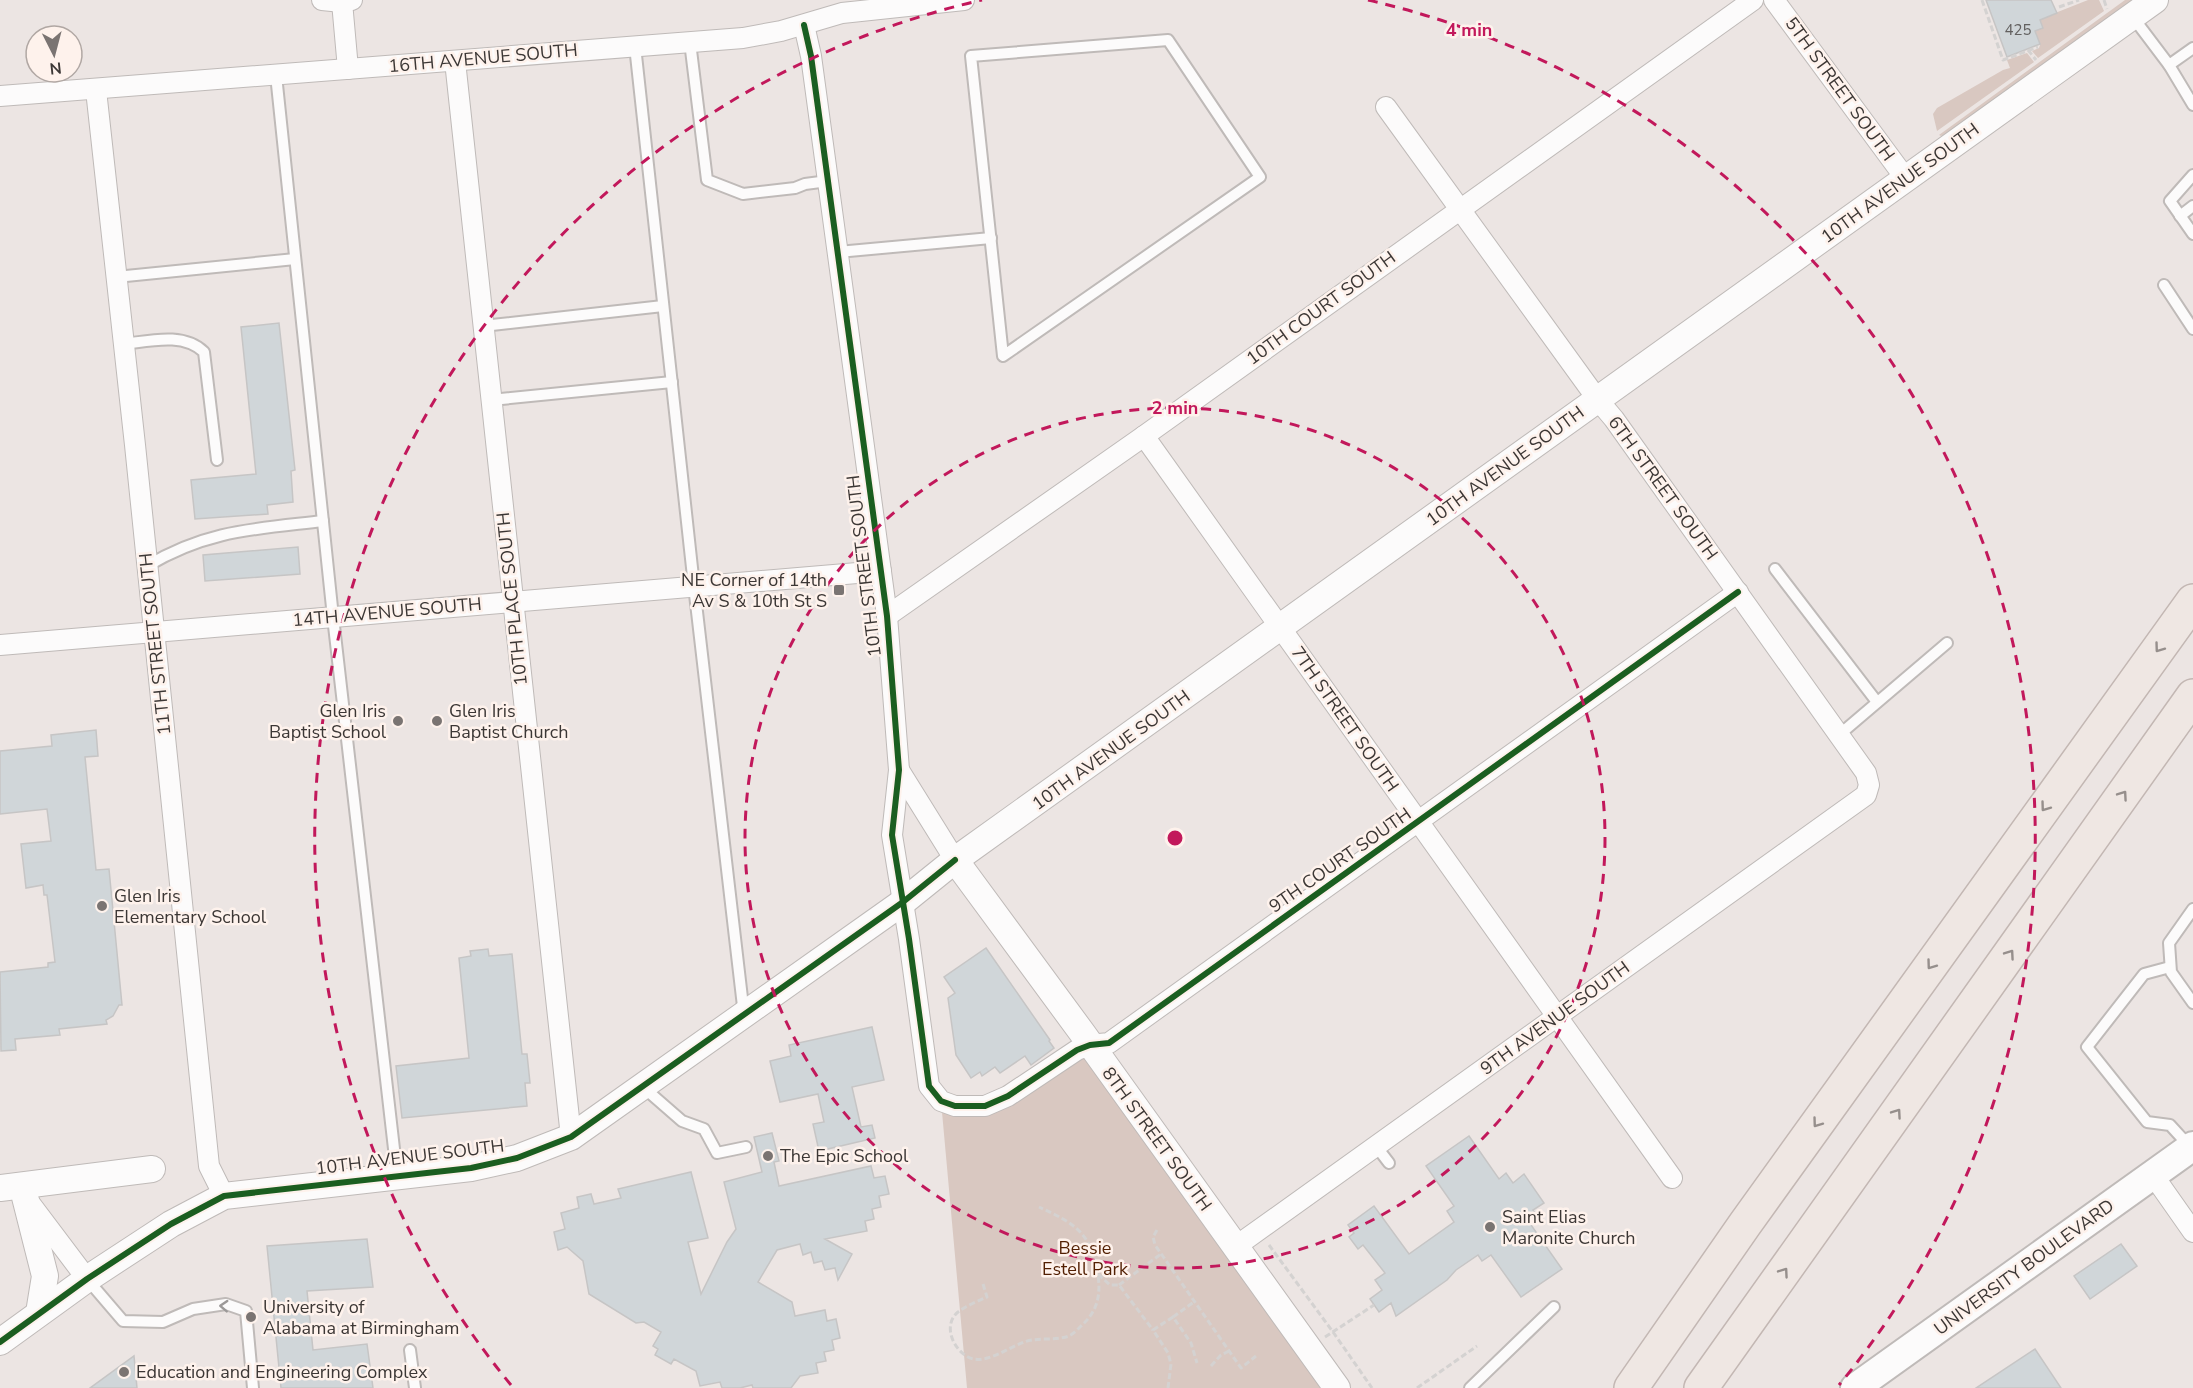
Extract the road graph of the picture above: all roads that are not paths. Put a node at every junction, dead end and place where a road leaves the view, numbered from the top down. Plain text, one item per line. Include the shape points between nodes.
1 (322, 0) edge
2 (964, 0) edge
3 (1754, 0) edge
4 (1774, 0) edge
5 (2155, 0) edge
6 (347, 1) edge
7 (2120, 14) junction
8 (804, 25) junction
9 (690, 42) junction
10 (635, 46) junction
11 (2193, 48) edge
12 (455, 61) junction
13 (2169, 65) junction
14 (348, 69) junction
15 (276, 75) junction
16 (96, 90) junction
17 (0, 96) edge
18 (2193, 105) edge
19 (1386, 107) dead end
20 (2193, 175) edge
21 (1906, 179) junction
22 (828, 181) junction
23 (2193, 206) edge
24 (1460, 208) junction
25 (2180, 216) junction
26 (2193, 234) edge
27 (991, 238) junction
28 (838, 252) junction
29 (295, 259) junction
30 (116, 277) junction
31 (2164, 285) dead end
32 (663, 306) junction
33 (483, 326) junction
34 (2193, 329) edge
35 (124, 344) junction
36 (672, 382) junction
37 (491, 400) junction
38 (1598, 400) junction
39 (1144, 436) junction
40 (217, 460) dead end
41 (323, 521) junction
42 (147, 566) junction
43 (1775, 569) dead end
44 (881, 571) junction
45 (694, 586) junction
46 (1738, 592) junction
47 (512, 601) junction
48 (2193, 601) edge
49 (887, 616) junction
50 (333, 617) junction
51 (1280, 628) junction
52 (153, 631) junction
53 (1947, 643) dead end
54 (0, 645) edge
55 (2193, 696) edge
56 (1877, 702) junction
57 (1839, 735) junction
58 (899, 770) junction
59 (1869, 785) joint
60 (1418, 823) junction
61 (955, 860) junction
62 (903, 902) junction
63 (2193, 909) edge
64 (2170, 967) junction
65 (2193, 1003) edge
66 (744, 1015) junction
67 (1556, 1017) junction
68 (1090, 1045) junction
69 (643, 1086) junction
70 (941, 1101) joint
71 (571, 1137) junction
72 (1376, 1146) junction
73 (746, 1147) dead end
74 (2192, 1147) edge
75 (1389, 1163) dead end
76 (152, 1169) dead end
77 (396, 1175) junction
78 (2153, 1175) junction
79 (1672, 1178) dead end
80 (15, 1191) edge
81 (224, 1196) junction
82 (2193, 1232) edge
83 (1235, 1247) junction
84 (87, 1279) junction
85 (1554, 1307) dead end
86 (39, 1313) junction
87 (1754, 1314) junction
88 (0, 1342) edge
89 (410, 1350) dead end
90 (253, 1388) edge
91 (415, 1388) edge
92 (1336, 1388) edge
93 (1470, 1388) edge
94 (1631, 1388) edge
95 (1701, 1388) edge
96 (1712, 1388) edge
97 (1855, 1388) edge

1 - 6 street
2 - 8 street, 16TH AVENUE SOUTH via 842,13
3 - 24 street, 10TH COURT SOUTH
4 - 21 street, 5TH STREET SOUTH
5 - 7 street, 10TH AVENUE SOUTH
6 - 14 street
7 - 13 lane
7 - 21 street, 10TH AVENUE SOUTH
8 - 9 street, 16TH AVENUE SOUTH via 743,38
8 - 22 street, 10TH STREET SOUTH
9 - 10 street, 16TH AVENUE SOUTH
9 - 22 lane via 707,180 743,194
10 - 12 street, 16TH AVENUE SOUTH
10 - 32 lane
11 - 13 lane
12 - 14 street, 16TH AVENUE SOUTH
12 - 33 street, 10TH PLACE SOUTH
13 - 18 lane
14 - 15 street, 16TH AVENUE SOUTH
15 - 16 street, 16TH AVENUE SOUTH
15 - 29 lane
16 - 17 street, 16TH AVENUE SOUTH
16 - 30 street, 11TH STREET SOUTH
19 - 24 street, 6TH STREET SOUTH
20 - 25 lane via 2170,201
21 - 38 street, 10TH AVENUE SOUTH
22 - 28 street, 10TH STREET SOUTH
23 - 25 lane
24 - 38 street, 6TH STREET SOUTH
24 - 39 street, 10TH COURT SOUTH
25 - 26 lane
27 - 27 lane via 1003,356 1260,177 1167,40 971,56
27 - 28 lane
28 - 44 street, 10TH STREET SOUTH
29 - 30 lane
29 - 41 lane
30 - 35 street, 11TH STREET SOUTH
31 - 34 lane
32 - 33 lane
32 - 36 lane
33 - 37 street, 10TH PLACE SOUTH
35 - 40 lane via 184,340 204,352
35 - 42 street, 11TH STREET SOUTH
36 - 37 lane
36 - 45 lane
37 - 47 street, 10TH PLACE SOUTH
38 - 46 street, 6TH STREET SOUTH
38 - 51 street, 10TH AVENUE SOUTH
39 - 49 street, 10TH COURT SOUTH
39 - 51 street, 7TH STREET SOUTH
41 - 42 lane via 211,537 173,550
41 - 50 lane
42 - 52 street, 11TH STREET SOUTH
43 - 56 lane
44 - 45 street, 14TH AVENUE SOUTH
44 - 49 street, 10TH STREET SOUTH
45 - 47 street, 14TH AVENUE SOUTH
45 - 66 lane
46 - 57 street, 6TH STREET SOUTH
46 - 60 street, 9TH COURT SOUTH
47 - 50 street, 14TH AVENUE SOUTH
47 - 71 street, 10TH PLACE SOUTH
48 -> 94 highway
49 - 58 street, 10TH STREET SOUTH
50 - 52 street, 14TH AVENUE SOUTH
50 - 77 lane
51 - 60 street, 7TH STREET SOUTH
51 - 61 street, 10TH AVENUE SOUTH
52 - 54 street, 14TH AVENUE SOUTH
52 - 81 street, 11TH STREET SOUTH via 209,1166
53 - 56 lane
87 -> 55 highway
56 - 57 lane
57 - 59 street, 6TH STREET SOUTH via 1866,773
58 - 61 street, 8TH STREET SOUTH
58 - 62 street, 10TH STREET SOUTH via 892,835
59 - 67 street, 9TH AVENUE SOUTH via 1866,795
60 - 67 street, 7TH STREET SOUTH
60 - 68 street, 9TH COURT SOUTH via 1109,1043
61 - 62 street, 10TH AVENUE SOUTH
61 - 68 street, 8TH STREET SOUTH
62 - 66 street, 10TH AVENUE SOUTH
62 - 70 street, 10TH STREET SOUTH via 929,1086
63 - 64 lane via 2169,943
64 - 65 lane
64 - 74 lane via 2144,974 2087,1047 2147,1122 2170,1125
66 - 69 street, 10TH AVENUE SOUTH
67 - 72 street, 9TH AVENUE SOUTH
67 - 79 street, 7TH STREET SOUTH
68 - 70 street, 9TH COURT SOUTH via 998,1101 970,1107
68 - 83 street, 8TH STREET SOUTH
69 - 71 street, 10TH AVENUE SOUTH
69 - 73 lane via 682,1121 704,1129 717,1154
71 - 77 street, 10TH AVENUE SOUTH via 517,1158 471,1168
72 - 75 lane
72 - 83 street, 9TH AVENUE SOUTH
74 - 78 main road, UNIVERSITY BOULEVARD
76 - 80 street
77 - 81 street, 10TH AVENUE SOUTH
78 - 82 street
78 - 97 main road, UNIVERSITY BOULEVARD
80 - 84 street
80 - 86 street via 45,1276
81 - 84 street, 10TH AVENUE SOUTH via 171,1224
83 - 92 street, 8TH STREET SOUTH
84 - 86 street, 10TH AVENUE SOUTH
90 -> 84 lane via 246,1311 226,1304 193,1309 163,1322 123,1322
85 - 93 lane
86 - 88 street, 10TH AVENUE SOUTH
87 - 95 highway
87 - 96 highway
89 - 91 lane

